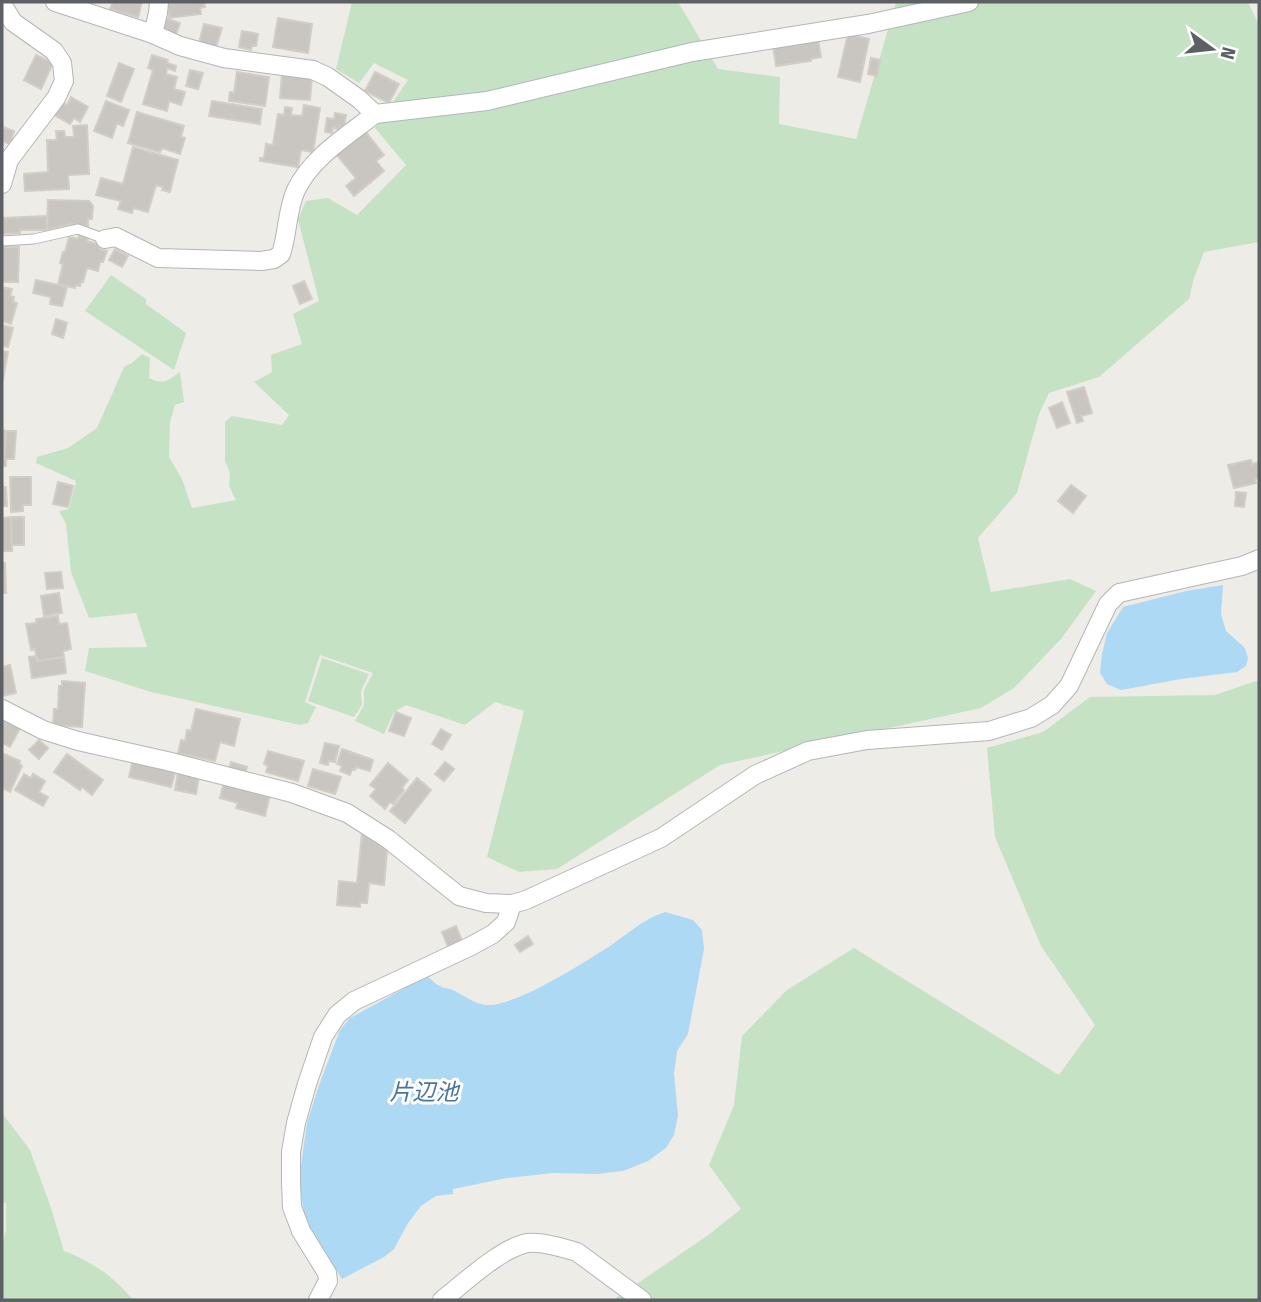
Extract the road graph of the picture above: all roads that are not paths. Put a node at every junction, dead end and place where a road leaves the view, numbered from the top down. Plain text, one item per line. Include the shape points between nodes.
1 (55, 2) edge
2 (159, 2) edge
3 (969, 2) edge
4 (2, 4) edge
5 (153, 34) junction
6 (375, 114) junction
7 (2, 184) edge
8 (105, 239) joint
9 (2, 241) edge
10 (1259, 559) edge
11 (2, 709) edge
12 (512, 904) junction
13 (318, 1300) edge
14 (442, 1300) edge
15 (642, 1300) edge

1 - 5 street
2 - 5 street
3 - 6 street via 868,24 692,52 487,101
4 - 7 street via 13,22 54,51 62,63 64,81 9,160
5 - 6 street via 224,58 313,70
6 - 8 street via 320,157 296,189 281,254 274,259 158,258 116,237
8 - 9 lane via 78,229
10 - 12 street via 1119,593 1108,604 1069,686 1052,705 1031,718 989,731 867,740 808,751 755,775 661,838
11 - 12 street via 78,741 292,793 347,813 459,896
12 - 13 street via 506,922 493,934 354,1001 337,1015 323,1037 291,1152 292,1207 327,1273
14 - 15 street via 500,1255 532,1242 577,1252

